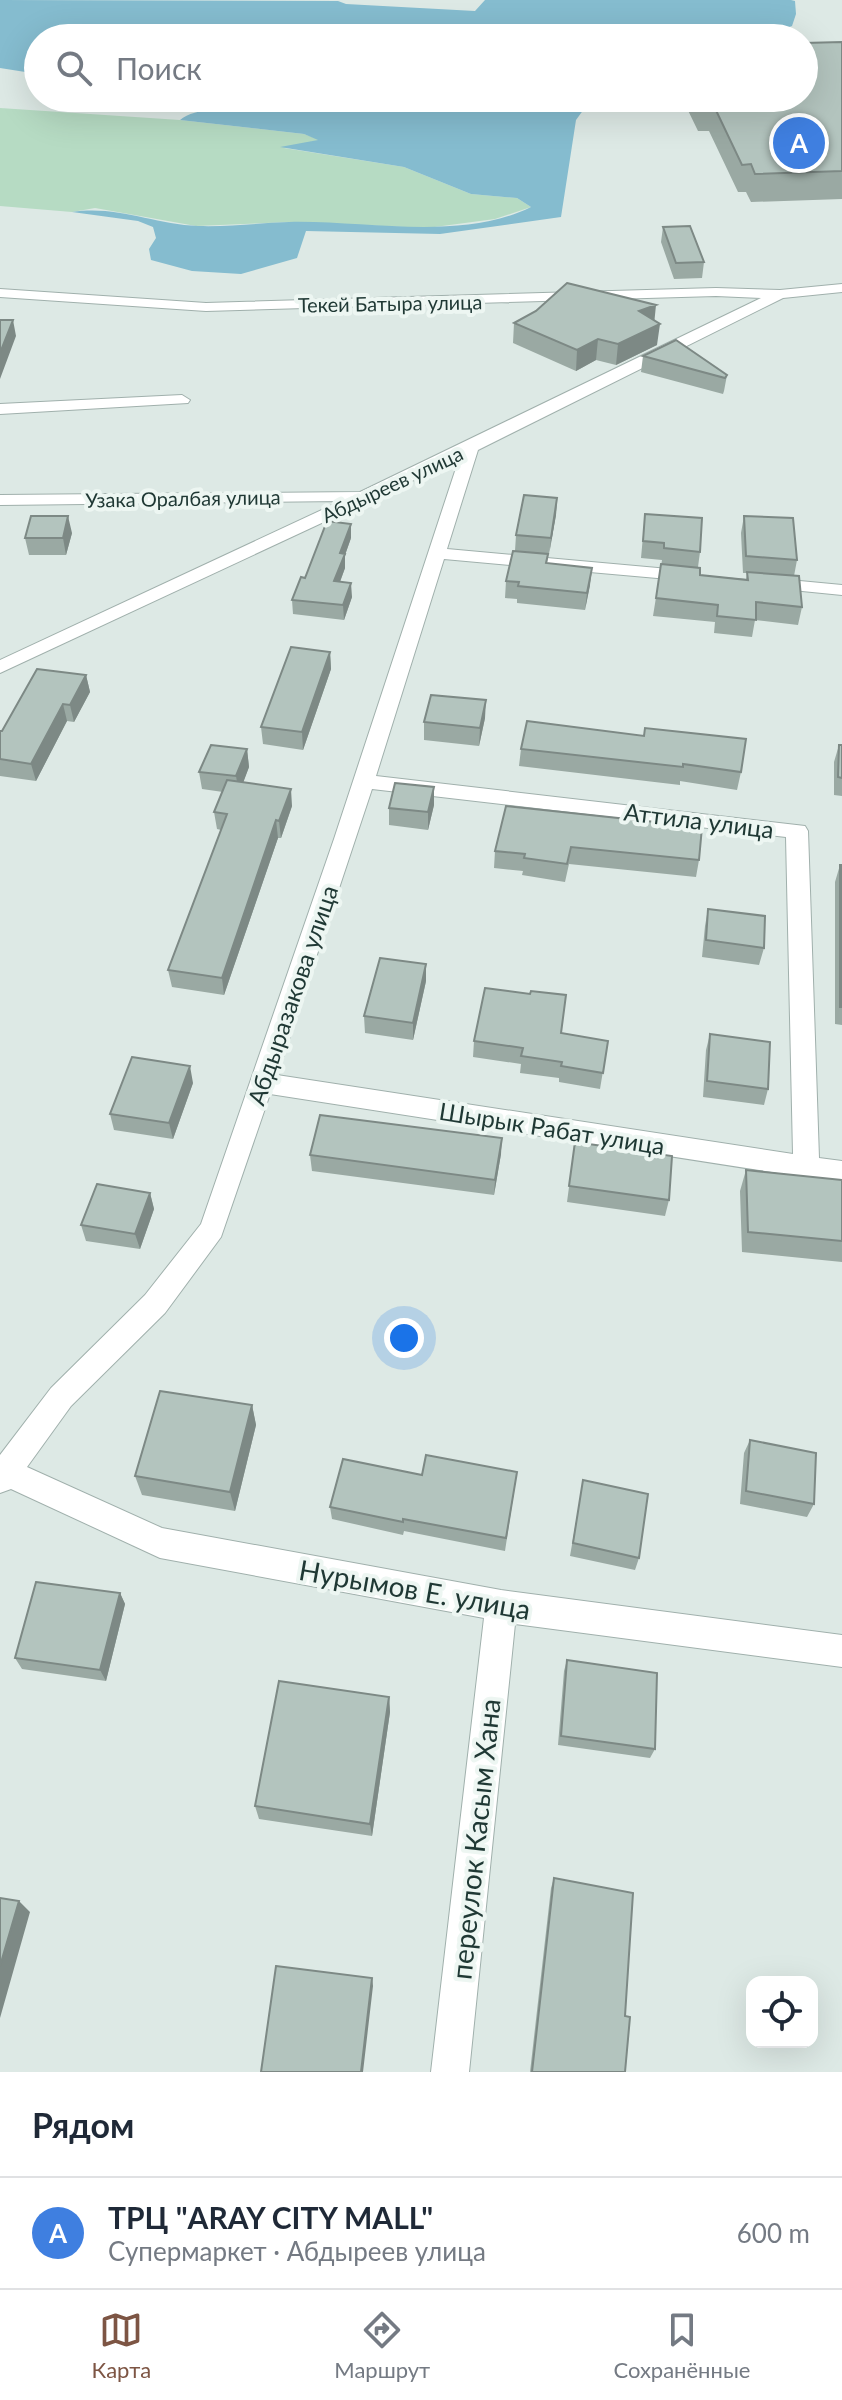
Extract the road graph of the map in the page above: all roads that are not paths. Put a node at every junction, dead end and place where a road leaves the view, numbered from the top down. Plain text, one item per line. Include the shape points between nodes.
1 (842, 288) edge
2 (0, 293) edge
3 (780, 294) junction
4 (182, 400) dead end
5 (0, 409) edge
6 (471, 447) junction
7 (366, 496) junction
8 (0, 500) edge
9 (435, 553) junction
10 (717, 578) edge
11 (748, 581) edge
12 (842, 590) edge
13 (0, 667) edge
14 (363, 781) junction
15 (262, 1083) junction
16 (806, 1167) junction
17 (842, 1172) edge
18 (2, 1475) edge
19 (501, 1606) junction
20 (842, 1651) edge
21 (450, 2072) edge

1 - 3 street
2 - 3 street, Текей Батыра улица via 206,307
3 - 6 street, Абдыреев улица
4 - 5 street
6 - 7 street, Абдыреев улица
6 - 9 street, Абдыразакова улица
7 - 8 street, Узака Оралбая улица
7 - 13 street, Абдыреев улица
9 - 10 street
9 - 14 street, Абдыразакова улица
11 - 12 street
14 - 15 street, Абдыразакова улица
14 - 16 street, Аттила улица via 797,831
15 - 16 street, Шырык Рабат улица
15 - 18 street, Абдыразакова улица via 212,1229 155,1304 61,1397
16 - 17 street, Шырык Рабат улица
18 - 19 street, Нурымов Е. улица via 160,1543
19 - 20 street, Нурымов Е. улица
19 - 21 street, переулок Касым Хана

